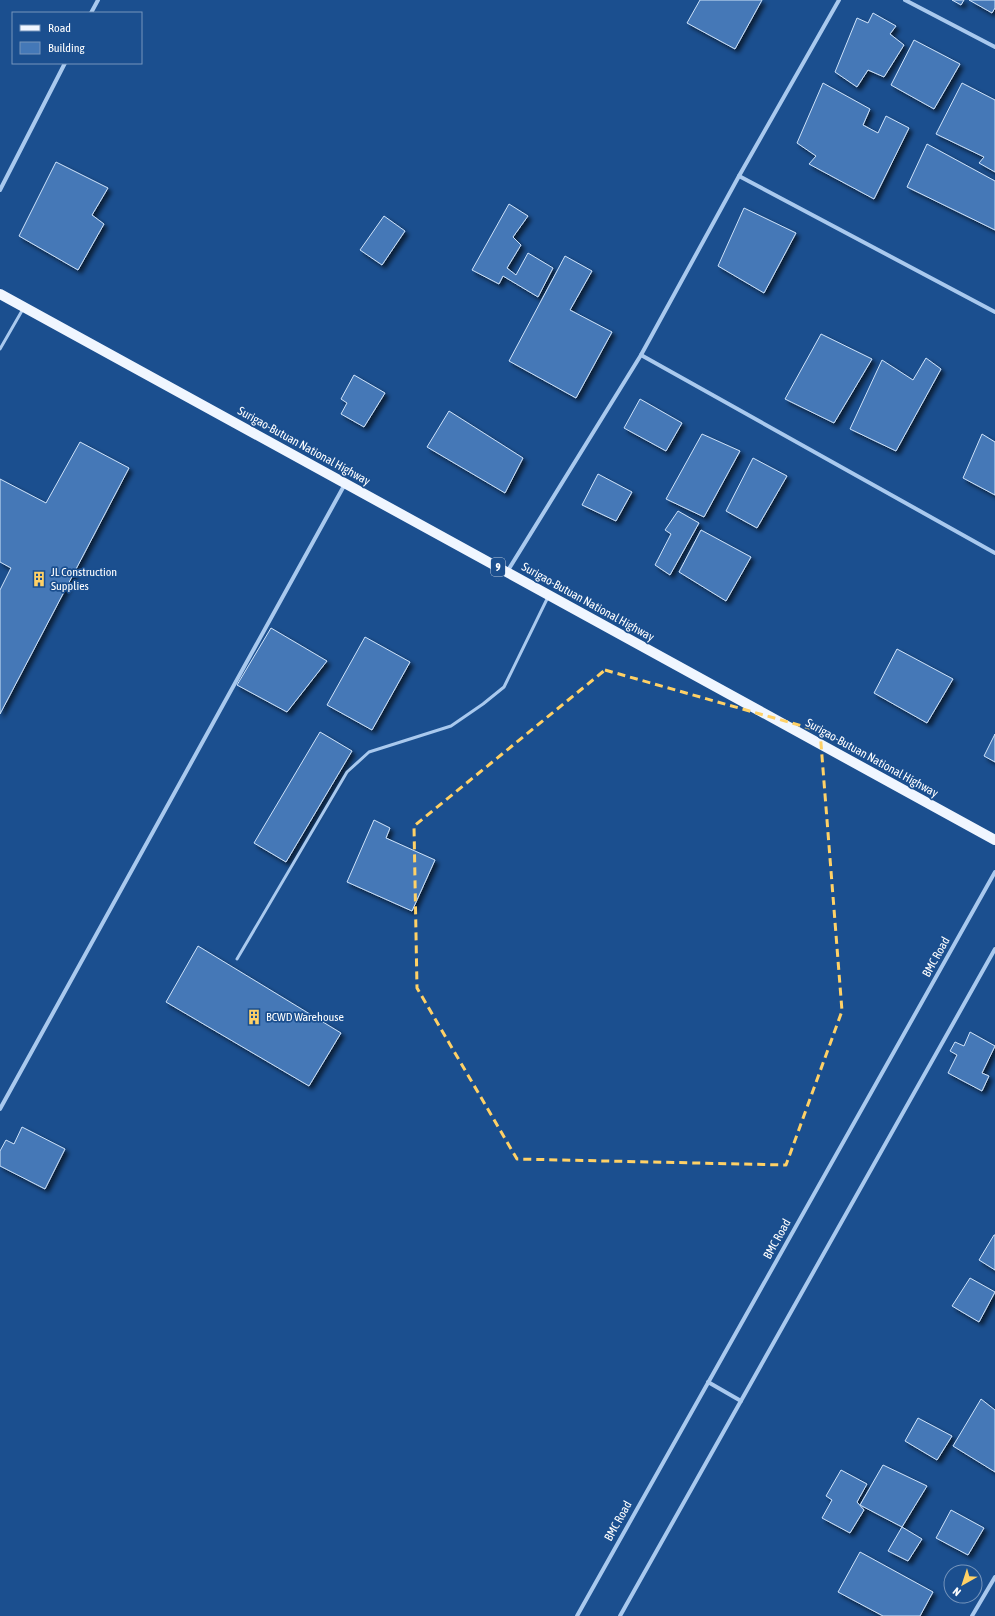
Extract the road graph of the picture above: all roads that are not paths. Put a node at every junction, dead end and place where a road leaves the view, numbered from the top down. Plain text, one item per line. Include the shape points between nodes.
1 (98, 0) edge
2 (839, 0) edge
3 (905, 0) edge
4 (92, 12) edge
5 (995, 47) edge
6 (64, 64) edge
7 (739, 176) junction
8 (0, 190) edge
9 (0, 294) edge
10 (24, 307) junction
11 (995, 312) edge
12 (0, 349) edge
13 (641, 355) junction
14 (346, 484) junction
15 (995, 553) edge
16 (506, 572) junction
17 (549, 595) junction
18 (995, 840) edge
19 (995, 872) edge
20 (995, 949) edge
21 (237, 959) dead end
22 (0, 1109) edge
23 (708, 1382) junction
24 (741, 1401) junction
25 (995, 1577) edge
26 (577, 1616) edge
27 (620, 1616) edge
28 (972, 1616) edge

1 - 4 street
2 - 7 street
3 - 5 street
6 - 8 street
7 - 11 street
7 - 13 street
9 - 10 main road, Surigao-Butuan National Highway / 9
10 - 12 lane
10 - 14 main road, Surigao-Butuan National Highway / 9
13 - 15 street
13 - 16 street
14 - 16 main road, Surigao-Butuan National Highway / 9
14 - 22 street
16 - 17 main road, Surigao-Butuan National Highway / 9
17 - 18 main road, Surigao-Butuan National Highway / 9
17 - 21 lane via 504,686 451,726 369,752 347,772
19 - 23 street, BMC Road
20 - 24 street
23 - 24 street
23 - 26 street, BMC Road
24 - 27 street
25 - 28 street

